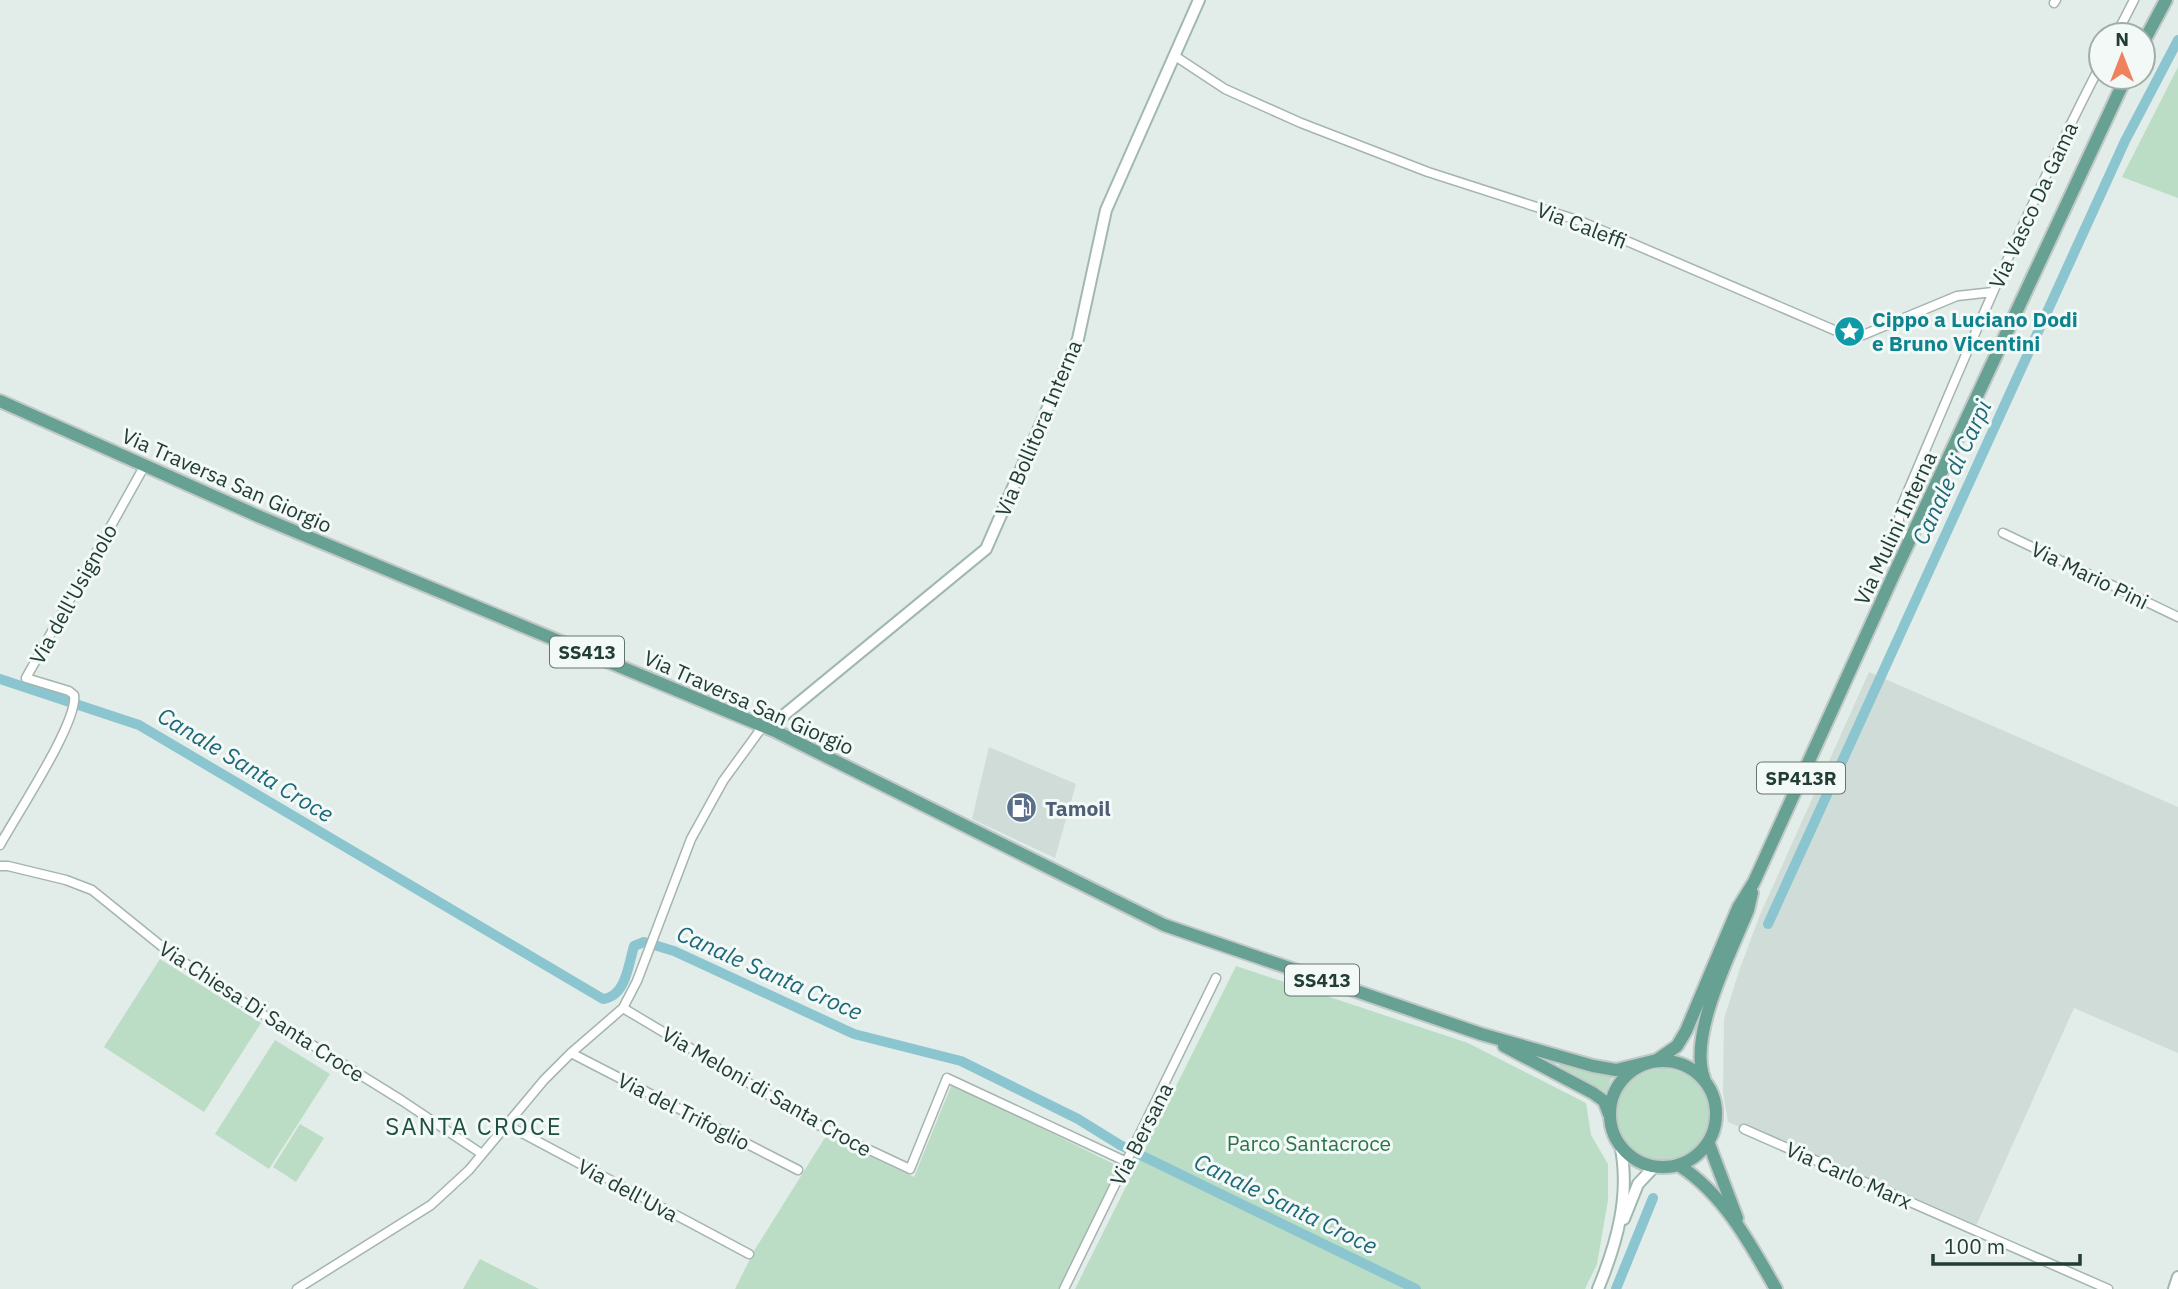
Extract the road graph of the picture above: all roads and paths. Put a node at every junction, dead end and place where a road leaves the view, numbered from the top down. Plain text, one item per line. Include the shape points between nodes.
1 (1199, 0) edge
2 (2134, 0) edge
3 (2166, 0) edge
4 (2123, 21) edge
5 (2155, 21) edge
6 (1175, 56) junction
7 (2087, 91) edge
8 (2119, 91) edge
9 (1993, 292) junction
10 (0, 401) edge
11 (145, 465) junction
12 (2003, 533) dead end
13 (1911, 539) junction
14 (2178, 617) edge
15 (763, 726) junction
16 (0, 845) edge
17 (0, 866) edge
18 (1754, 882) junction
19 (1216, 978) dead end
20 (623, 1008) junction
21 (1482, 1034) junction
22 (571, 1053) junction
23 (1642, 1066) junction
24 (1705, 1081) junction
25 (1611, 1123) junction
26 (507, 1125) junction
27 (1744, 1129) dead end
28 (1619, 1144) junction
29 (1709, 1144) junction
30 (482, 1154) junction
31 (1127, 1160) junction
32 (1680, 1166) junction
33 (1654, 1167) junction
34 (798, 1170) dead end
35 (1739, 1225) junction
36 (1618, 1231) junction
37 (749, 1254) dead end
38 (2178, 1277) edge
39 (298, 1289) edge
40 (1064, 1289) edge
41 (1598, 1289) edge
42 (1776, 1289) edge
43 (2108, 1289) edge
44 (2174, 1289) edge

1 - 6 street, Via Bollitora Interna
2 - 4 street
3 - 5 main road
6 - 9 street, Via Caleffi via 1225,89 1301,123 1428,172 1580,221 1848,336 1863,335 1957,296
6 - 15 street, Via Bollitora Interna via 1106,210 1078,339 986,549 778,720
7 - 9 street, Via Vasco Da Gama
8 - 13 main road, Via Mulini Interna / SP413R
9 - 13 street, Via Vasco Da Gama via 1902,505 1898,527
10 - 11 main road, Via Traversa San Giorgio / SS413
11 - 15 main road, Via Traversa San Giorgio / SS413
11 - 16 street, Via dell'Usignolo via 26,678 69,691 75,699 54,749
12 - 14 street, Via Mario Pini
13 - 18 main road, Via Mulini Interna / SP413R
15 - 20 street via 701,818
15 - 21 main road, Via Traversa San Giorgio / SS413 via 1164,925
17 - 30 street, Via Chiesa Di Santa Croce via 92,890 222,989
18 - 23 main road, Via Mulini Interna / SP413R via 1738,908 1686,1031 1668,1054
18 - 24 main road, Via Mulini Interna / SP413R via 1706,1022 1699,1062
19 - 31 street, Via Bersana
20 - 22 street
20 - 31 street, Via Meloni di Santa Croce via 829,1131 910,1169 947,1078
21 - 23 main road, Via Traversa San Giorgio / SS413 via 1592,1066 1616,1070
21 - 25 main road, Via Traversa San Giorgio / SS413 via 1593,1093 1604,1101
22 - 26 street
22 - 34 street, Via del Trifoglio
23 - 24 main road, SS413 via 1655,1061 1683,1064
23 - 25 main road via 1619,1085
24 - 29 main road via 1717,1112
25 - 28 main road, SS413
26 - 30 street
26 - 37 street, Via dell'Uva
27 - 43 street, Via Carlo Marx
28 - 33 main road via 1635,1159
28 - 36 street via 1625,1167
29 - 32 main road
29 - 35 main road
30 - 39 street via 431,1205
31 - 40 street, Via Bersana
32 - 33 main road
32 - 35 main road via 1698,1178
33 - 36 street via 1638,1184
35 - 42 main road
36 - 41 street
38 - 44 street

